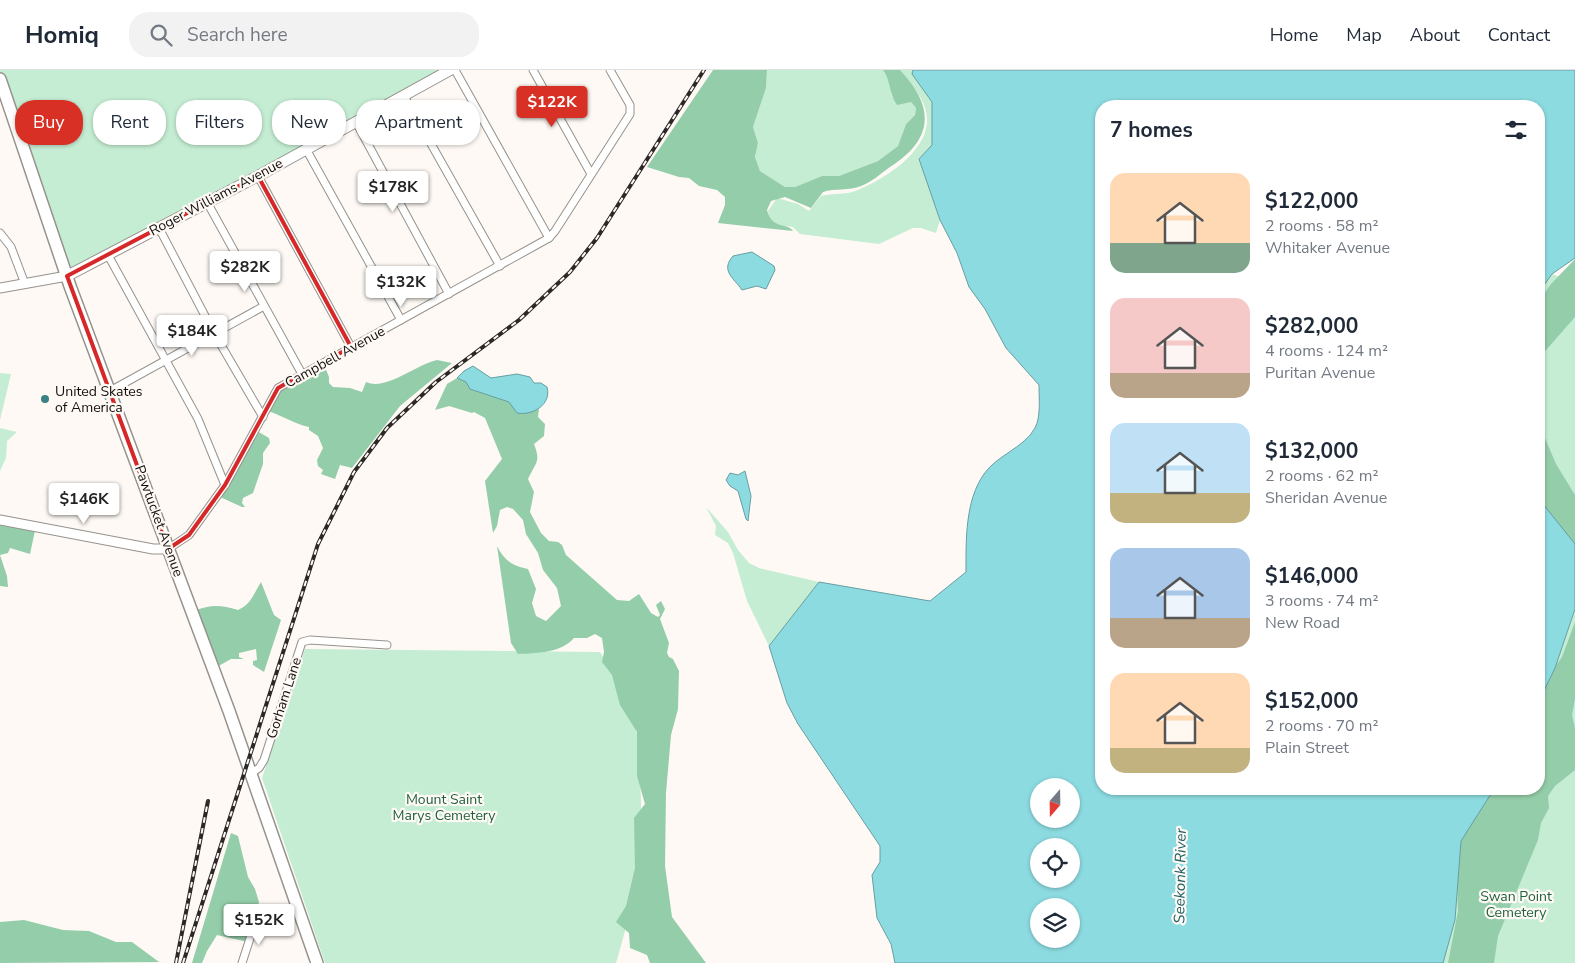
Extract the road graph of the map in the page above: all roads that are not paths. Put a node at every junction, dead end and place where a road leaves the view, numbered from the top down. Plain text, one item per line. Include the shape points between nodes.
1 (450, 70) edge
2 (456, 70) edge
3 (533, 70) edge
4 (610, 70) edge
5 (0, 79) edge
6 (404, 96) junction
7 (397, 100) edge
8 (4, 101) edge
9 (356, 122) edge
10 (368, 145) edge
11 (306, 149) junction
12 (591, 174) junction
13 (258, 176) junction
14 (207, 202) junction
15 (158, 228) junction
16 (0, 233) edge
17 (549, 238) junction
18 (108, 254) junction
19 (500, 266) junction
20 (67, 276) junction
21 (25, 284) junction
22 (0, 288) edge
23 (449, 294) junction
24 (264, 306) junction
25 (401, 320) junction
26 (214, 333) junction
27 (351, 347) junction
28 (166, 359) junction
29 (302, 374) junction
30 (110, 391) junction
31 (263, 417) junction
32 (225, 485) junction
33 (0, 520) edge
34 (168, 549) junction
35 (387, 645) dead end
36 (252, 772) junction
37 (255, 923) dead end
38 (242, 963) edge
39 (317, 963) edge

1 - 6 main road, Roger Williams Avenue
2 - 17 street
3 - 12 street
4 - 12 street, Campbell Avenue via 630,105 630,114
5 - 8 main road, Pawtucket Avenue
6 - 7 main road, Roger Williams Avenue
6 - 19 street
8 - 20 main road, Pawtucket Avenue
9 - 11 main road, Roger Williams Avenue
10 - 23 street
11 - 13 main road, Roger Williams Avenue
11 - 25 street
12 - 17 street, Campbell Avenue
13 - 14 main road, Roger Williams Avenue
13 - 27 street
14 - 15 main road, Roger Williams Avenue
14 - 24 street
15 - 18 main road, Roger Williams Avenue
15 - 26 street
16 - 21 street via 11,247
17 - 19 street, Campbell Avenue
18 - 20 main road, Roger Williams Avenue
18 - 28 street
19 - 23 street, Campbell Avenue
20 - 21 street, Roger Williams Avenue
20 - 30 main road, Pawtucket Avenue
21 - 22 street, Roger Williams Avenue
23 - 25 street, Campbell Avenue
24 - 26 street
24 - 29 street
25 - 27 street, Campbell Avenue
26 - 28 street
26 - 31 street
27 - 29 street, Campbell Avenue
28 - 30 street
28 - 32 street via 198,419
29 - 31 street, Campbell Avenue via 278,388
30 - 34 main road, Pawtucket Avenue
31 - 32 street, Campbell Avenue
32 - 34 street, Campbell Avenue via 189,535
33 - 34 street via 153,549
34 - 36 main road, Pawtucket Avenue
35 - 36 street, Gorham Lane via 302,642 264,760
36 - 39 main road, Pawtucket Avenue
37 - 38 street

